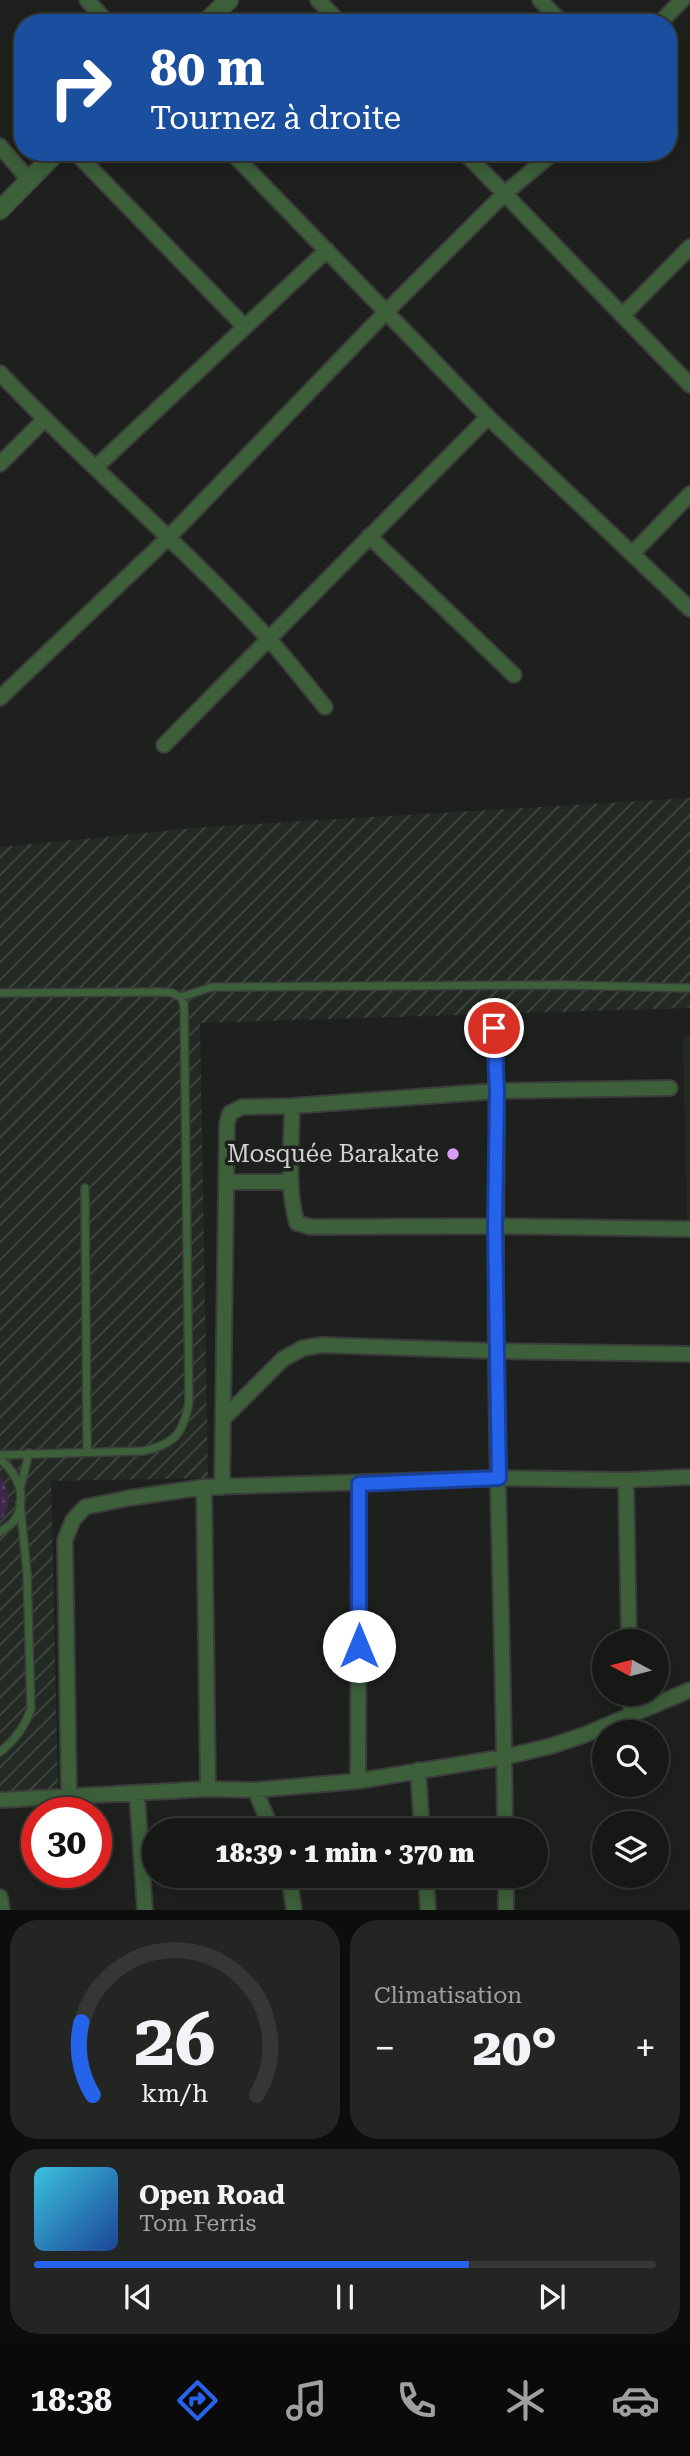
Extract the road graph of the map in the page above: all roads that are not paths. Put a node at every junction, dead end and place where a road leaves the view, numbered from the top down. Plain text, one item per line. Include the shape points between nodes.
1 (87, 0) edge
2 (229, 0) edge
3 (318, 0) edge
4 (540, 0) edge
5 (682, 0) edge
6 (100, 14) edge
7 (214, 14) edge
8 (331, 14) edge
9 (553, 14) edge
10 (669, 14) edge
11 (0, 146) edge
12 (48, 161) edge
13 (84, 161) edge
14 (240, 161) edge
15 (473, 161) edge
16 (543, 161) edge
17 (29, 180) junction
18 (504, 194) junction
19 (0, 211) edge
20 (690, 247) edge
21 (327, 250) junction
22 (386, 312) junction
23 (623, 315) junction
24 (244, 327) junction
25 (0, 373) edge
26 (690, 385) edge
27 (488, 417) junction
28 (44, 420) junction
29 (0, 464) edge
30 (96, 467) junction
31 (690, 494) edge
32 (369, 536) junction
33 (169, 538) junction
34 (632, 554) junction
35 (690, 608) edge
36 (268, 638) junction
37 (514, 676) dead end
38 (0, 698) edge
39 (325, 707) dead end
40 (164, 745) dead end
41 (690, 988) edge
42 (0, 993) edge
43 (181, 997) junction
44 (494, 1028) dead end
45 (670, 1088) dead end
46 (497, 1091) junction
47 (292, 1106) junction
48 (226, 1182) junction
49 (291, 1182) junction
50 (85, 1188) dead end
51 (495, 1226) junction
52 (690, 1229) edge
53 (496, 1351) junction
54 (690, 1354) edge
55 (223, 1419) junction
56 (87, 1451) junction
57 (29, 1453) junction
58 (0, 1457) edge
59 (690, 1477) edge
60 (499, 1478) junction
61 (626, 1480) junction
62 (359, 1484) junction
63 (21, 1485) junction
64 (204, 1487) junction
65 (222, 1487) junction
66 (20, 1503) junction
67 (0, 1532) edge
68 (629, 1629) edge
69 (690, 1690) edge
70 (631, 1706) edge
71 (631, 1714) junction
72 (0, 1752) edge
73 (505, 1757) junction
74 (418, 1770) junction
75 (358, 1781) junction
76 (208, 1789) junction
77 (255, 1790) junction
78 (137, 1794) junction
79 (69, 1797) joint
80 (21, 1799) edge
81 (0, 1800) edge
82 (267, 1818) edge
83 (421, 1818) edge
84 (505, 1818) edge
85 (291, 1888) edge
86 (427, 1888) edge
87 (506, 1888) edge
88 (0, 1897) edge
89 (2, 1910) edge
90 (145, 1910) edge
91 (294, 1910) edge
92 (428, 1910) edge
93 (506, 1910) edge

1 - 6 street
2 - 7 street
3 - 8 street
4 - 9 street
5 - 10 street
11 - 17 street
12 - 17 street
13 - 24 street
14 - 21 street
15 - 18 street
16 - 18 street
17 - 19 street
18 - 22 street
18 - 23 street
20 - 23 street
21 - 22 street
21 - 24 street
22 - 27 street
22 - 33 street
23 - 26 street
24 - 30 street
25 - 28 street
27 - 32 street
27 - 34 street
28 - 29 street
28 - 30 street
30 - 33 street
31 - 34 street
32 - 36 street
32 - 37 street
33 - 36 street
33 - 38 street
34 - 35 street
36 - 39 street
36 - 40 street
41 - 43 lane via 212,988
42 - 43 lane via 162,992
43 - 56 lane via 186,1419 164,1446 143,1451
44 - 46 street
45 - 46 street
46 - 47 street
46 - 51 street
47 - 48 street via 242,1107 230,1113
47 - 49 street
48 - 49 street
48 - 55 street
49 - 51 street via 297,1223 311,1227
50 - 56 lane
51 - 52 street
51 - 53 street
53 - 54 street
53 - 55 street via 303,1348 283,1359
53 - 60 street
55 - 65 street
56 - 57 lane
57 - 58 lane
57 - 63 lane
58 - 63 lane
59 - 61 street
60 - 61 street
60 - 62 street
60 - 73 street
61 - 68 street
62 - 65 street
62 - 75 street
63 - 66 lane
64 - 65 street
64 - 76 street
64 - 79 street via 85,1507 73,1520 65,1540
66 - 67 lane via 14,1520
66 - 72 lane via 31,1709 14,1741
69 - 71 street
70 - 71 street
71 - 73 street via 573,1738
73 - 74 street
73 - 84 street
74 - 75 street
74 - 83 street
75 - 77 street
76 - 77 street
76 - 78 street
77 - 82 street
78 - 79 street
78 - 90 street
80 - 81 street
85 - 91 street
86 - 92 street
87 - 93 street
88 - 89 street

